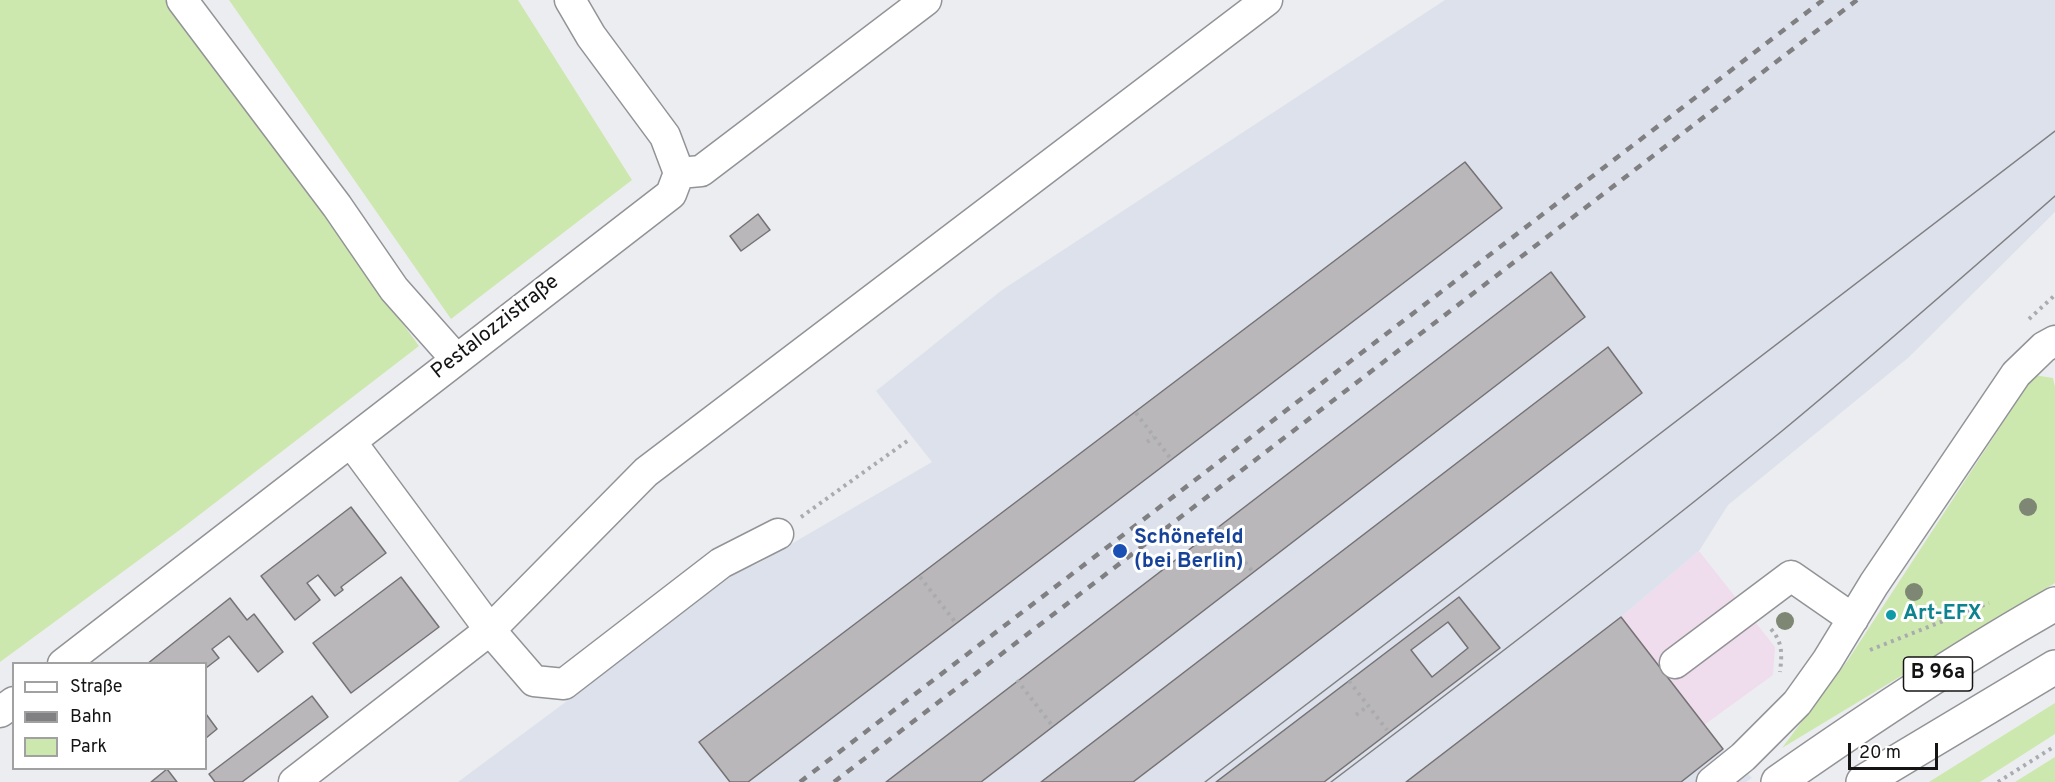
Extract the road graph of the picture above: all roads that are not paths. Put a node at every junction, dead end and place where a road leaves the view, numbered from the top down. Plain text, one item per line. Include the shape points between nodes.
1 (182, 0) edge
2 (570, 0) edge
3 (926, 0) edge
4 (1267, 0) edge
5 (678, 173) junction
6 (2055, 341) edge
7 (456, 359) junction
8 (351, 442) junction
9 (778, 534) road end
10 (2055, 604) edge
11 (1853, 619) junction
12 (490, 630) junction
13 (64, 662) edge
14 (1675, 663) dead end
15 (2055, 667) edge
16 (294, 782) edge
17 (1712, 782) edge
18 (1778, 782) edge
19 (1863, 782) edge

1 - 7 street via 337,206 394,289
2 - 5 street via 591,36 665,136
3 - 5 street via 701,171
4 - 12 street via 646,472
5 - 7 street, Pestalozzistraße via 671,194
6 - 11 street via 2016,374
7 - 8 street, Pestalozzistraße
8 - 12 street
8 - 13 street, Pestalozzistraße
9 - 12 street via 721,562 564,684 534,681
10 - 18 main road, B 96a via 1985,643
11 - 14 street via 1791,576
11 - 17 street via 1797,703
12 - 16 street
15 - 19 main road, B 96a

